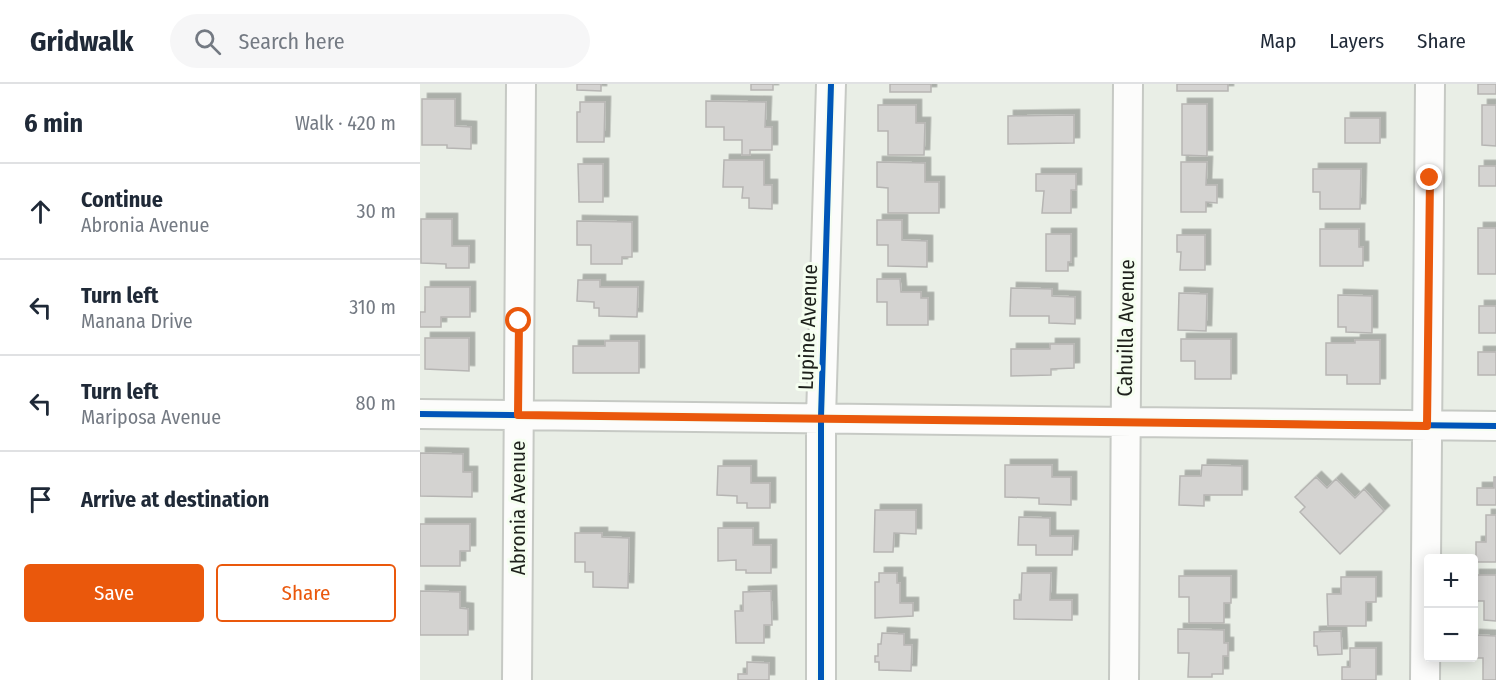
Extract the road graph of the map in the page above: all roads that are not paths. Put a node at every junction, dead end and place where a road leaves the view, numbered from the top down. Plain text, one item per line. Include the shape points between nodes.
1 (521, 84) edge
2 (831, 84) edge
3 (1128, 84) edge
4 (1430, 84) edge
5 (420, 414) edge
6 (518, 415) junction
7 (821, 417) junction
8 (1125, 421) junction
9 (1427, 426) junction
10 (1496, 426) edge
11 (517, 680) edge
12 (821, 680) edge
13 (1124, 680) edge
14 (1425, 680) edge

1 - 6 street, Abronia Avenue
2 - 7 street, Lupine Avenue
3 - 8 street, Cahuilla Avenue
4 - 9 street
5 - 6 street
6 - 7 street
6 - 11 street, Abronia Avenue
7 - 8 street
7 - 12 street, Lupine Avenue
8 - 9 street
8 - 13 street, Cahuilla Avenue
9 - 10 street
9 - 14 street

